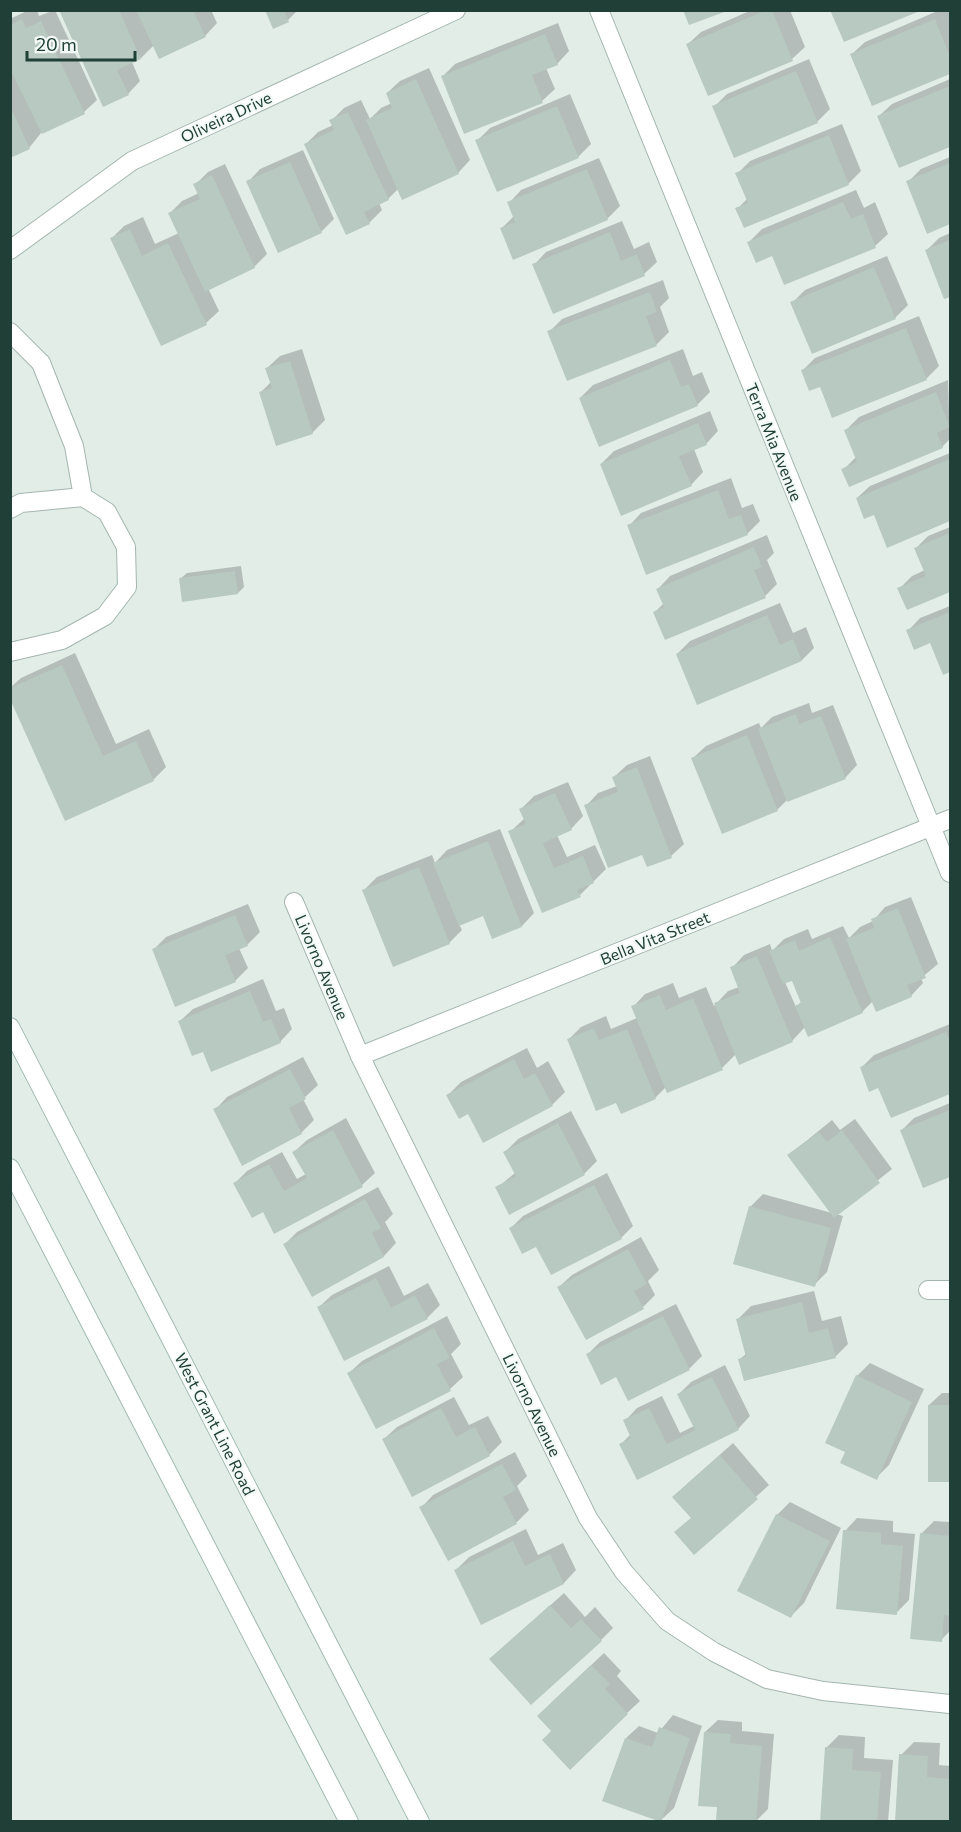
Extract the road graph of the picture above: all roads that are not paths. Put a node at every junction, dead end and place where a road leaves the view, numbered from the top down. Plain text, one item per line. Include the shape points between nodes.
1 (456, 10) edge
2 (599, 10) edge
3 (10, 250) edge
4 (10, 332) edge
5 (83, 497) junction
6 (10, 509) edge
7 (10, 652) edge
8 (951, 819) edge
9 (931, 827) junction
10 (951, 873) edge
11 (294, 902) dead end
12 (10, 1028) edge
13 (360, 1056) junction
14 (10, 1168) edge
15 (928, 1290) dead end
16 (951, 1290) edge
17 (951, 1704) edge
18 (349, 1821) edge
19 (420, 1821) edge

1 - 3 street, Oliveira Drive via 132,161
2 - 9 street, Terra Mia Avenue
4 - 5 street via 41,363 74,446
5 - 6 street via 21,503
5 - 7 street via 107,512 126,547 127,587 97,621 62,640
8 - 9 street, Bella Vita Street
9 - 10 street, Terra Mia Avenue
9 - 13 street, Bella Vita Street
11 - 13 street, Livorno Avenue
12 - 19 street, West Grant Line Road
13 - 17 street, Livorno Avenue via 588,1518 624,1572 667,1621 767,1680 823,1691
14 - 18 street
15 - 16 street

